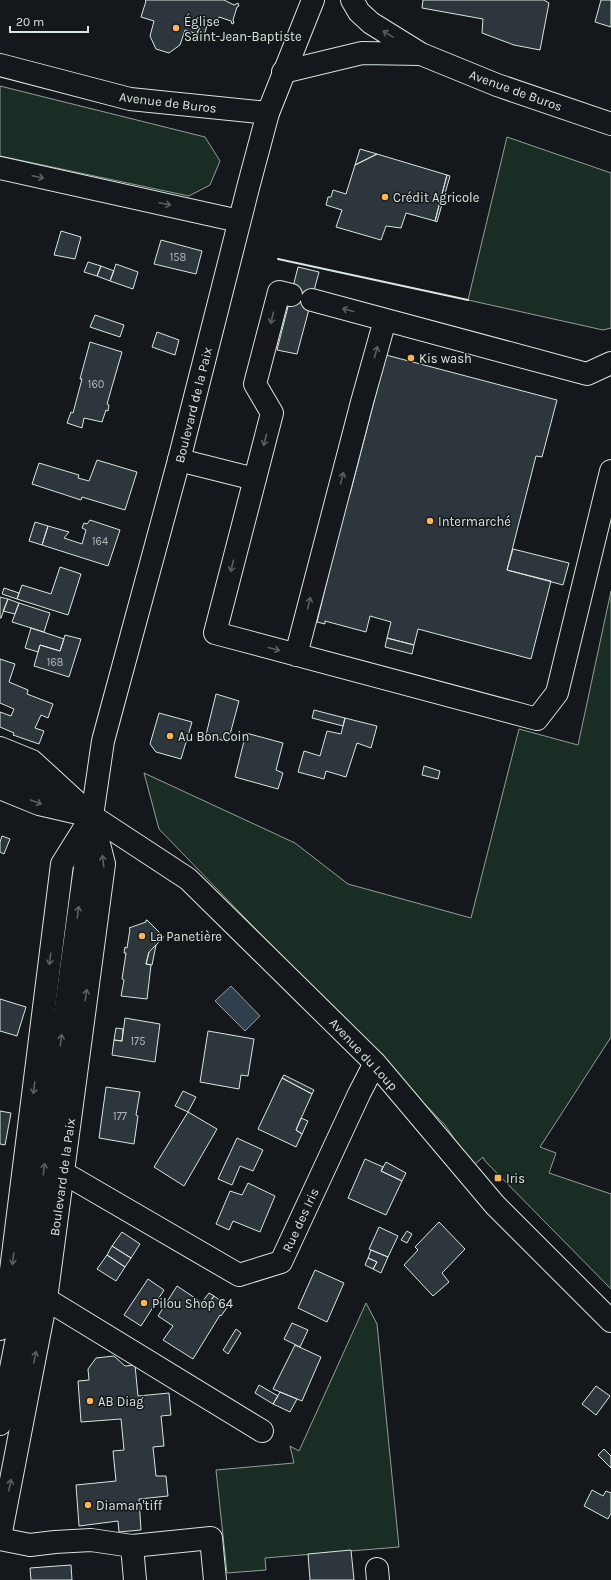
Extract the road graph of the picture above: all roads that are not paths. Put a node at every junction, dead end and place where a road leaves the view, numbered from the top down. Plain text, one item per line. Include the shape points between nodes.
1 (313, 0) edge
2 (352, 0) edge
3 (421, 54) junction
4 (0, 65) edge
5 (283, 72) junction
6 (268, 113) junction
7 (611, 124) edge
8 (0, 168) edge
9 (240, 221) junction
10 (291, 295) dead end
11 (312, 300) dead end
12 (385, 320) junction
13 (611, 363) edge
14 (179, 460) junction
15 (611, 471) edge
16 (255, 479) junction
17 (296, 655) junction
18 (0, 748) edge
19 (0, 765) edge
20 (0, 788) edge
21 (92, 816) junction
22 (375, 1063) junction
23 (26, 1151) junction
24 (62, 1172) junction
25 (29, 1277) junction
26 (46, 1299) junction
27 (611, 1321) edge
28 (0, 1329) edge
29 (0, 1424) edge
30 (262, 1431) dead end
31 (0, 1538) edge
32 (132, 1546) junction
33 (135, 1580) edge
34 (215, 1580) edge

1 - 5 street, Boulevard de la Paix
3 -> 2 street, Avenue de Buros via 371,23 359,12
3 - 5 street, Avenue de Buros via 362,53
3 - 7 street, Avenue de Buros via 497,85
4 - 6 street, Avenue de Buros via 130,100
5 - 6 street, Boulevard de la Paix
6 - 9 street, Boulevard de la Paix
8 -> 9 street
9 - 14 street, Boulevard de la Paix
10 -> 16 street via 279,292 255,384 272,413
12 -> 11 street
12 - 13 street via 587,374
17 -> 12 street
14 - 16 street
14 - 21 street, Boulevard de la Paix via 103,742
15 - 17 street via 557,693 537,719
16 -> 17 street via 215,633
18 - 21 street, Avenue du Loup via 32,761
19 - 21 street via 26,775
20 -> 21 street, Avenue du Loup via 39,804
21 - 22 street, Avenue du Loup via 188,878
21 -> 23 street, Boulevard de la Paix via 62,864
24 -> 21 street, Boulevard de la Paix via 104,864
25 -> 21 street
22 - 24 street, Rue des Iris via 281,1262 239,1275
22 - 27 street, Avenue du Loup via 495,1205
23 - 25 street
23 -> 28 street, Boulevard de la Paix via 9,1286
24 - 26 street, Boulevard de la Paix
25 - 29 street
26 - 30 street
31 -> 26 street, Boulevard de la Paix
31 - 32 street via 30,1545 91,1540
32 - 33 street
32 - 34 street via 211,1538

